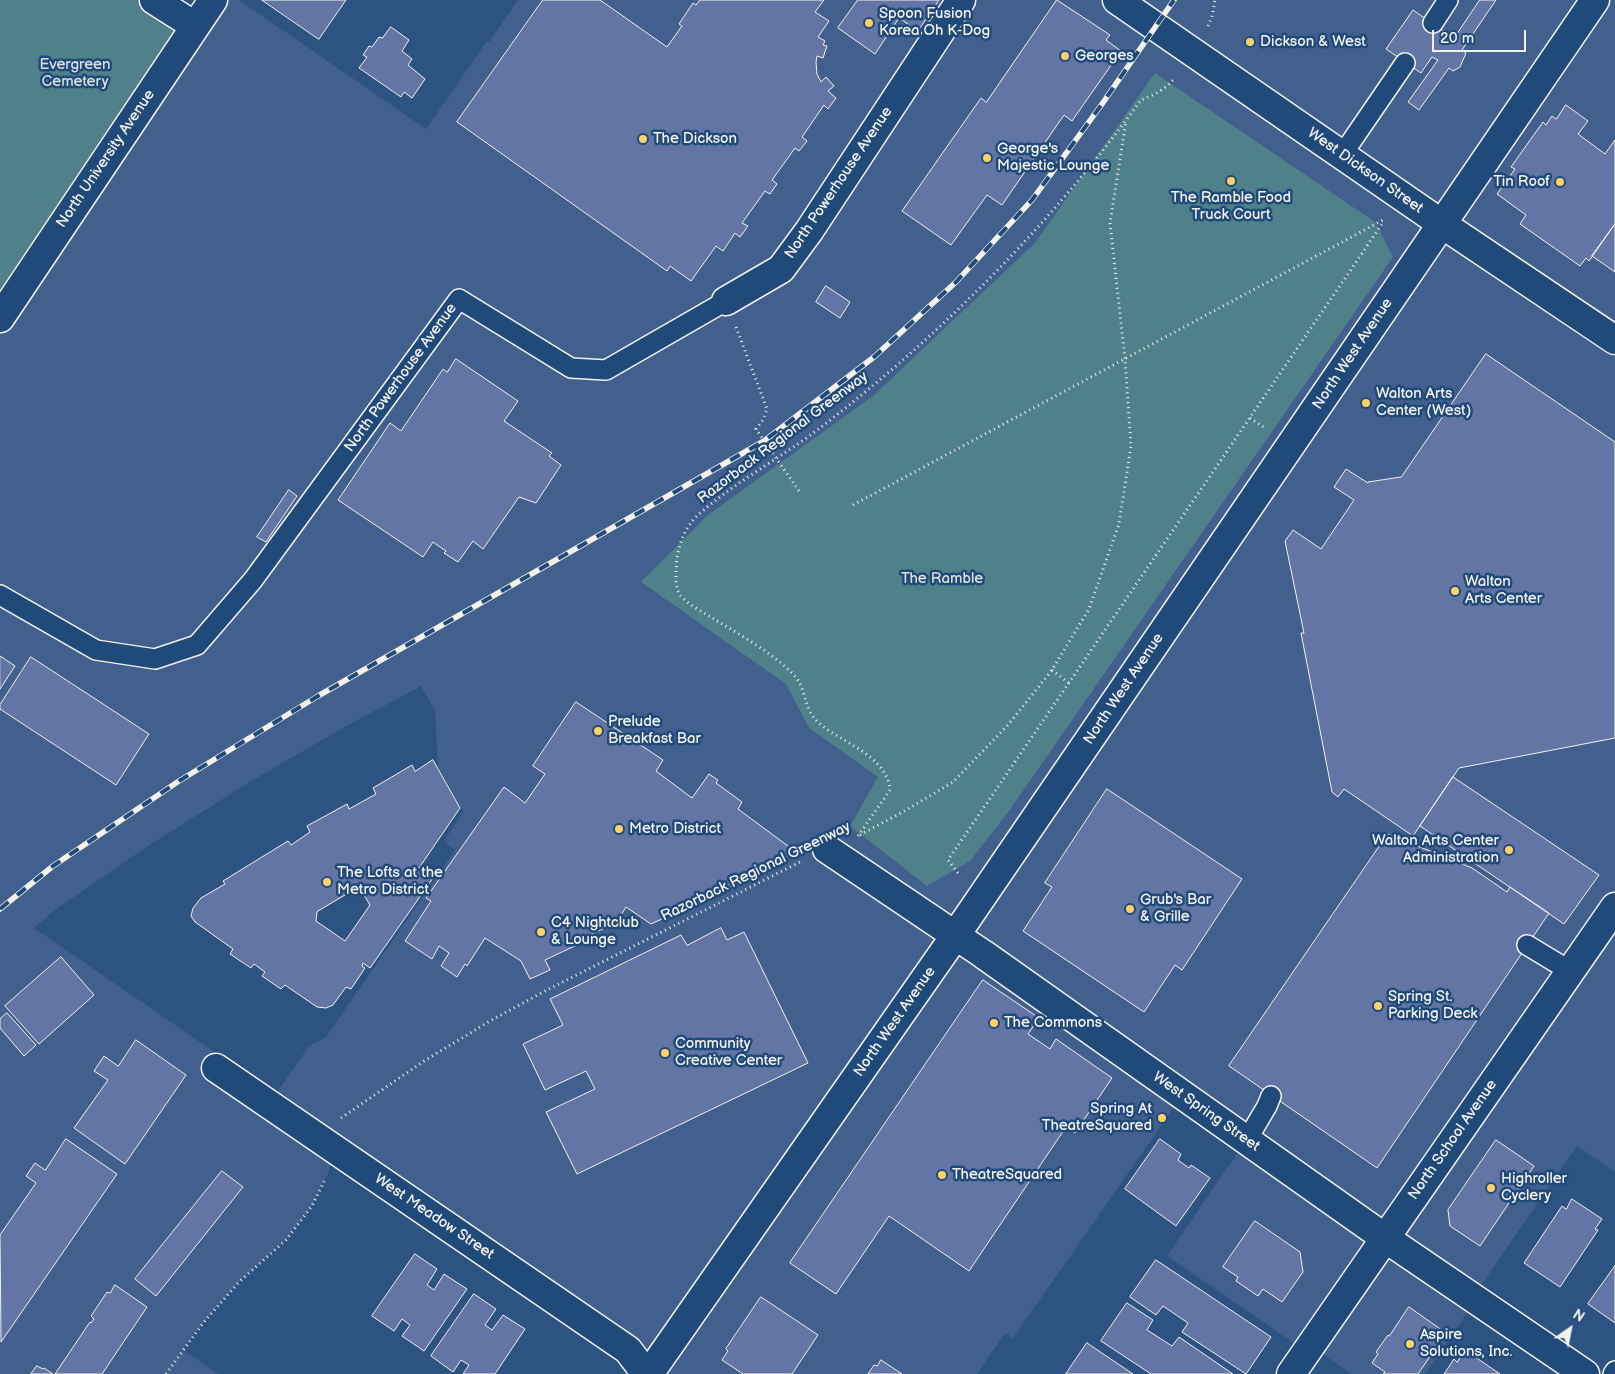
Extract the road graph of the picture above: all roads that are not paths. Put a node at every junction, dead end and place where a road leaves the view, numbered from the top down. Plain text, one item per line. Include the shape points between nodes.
1 (154, 0) edge
2 (213, 0) edge
3 (961, 0) edge
4 (1117, 0) edge
5 (1448, 0) edge
6 (1595, 0) edge
7 (1432, 23) dead end
8 (195, 26) junction
9 (1405, 63) dead end
10 (1342, 155) junction
11 (1442, 224) junction
12 (726, 301) joint
13 (0, 318) edge
14 (1615, 340) edge
15 (0, 595) edge
16 (828, 849) road end
17 (1615, 906) edge
18 (955, 936) junction
19 (1527, 945) dead end
20 (1570, 971) junction
21 (216, 1068) dead end
22 (1271, 1096) dead end
23 (1247, 1140) junction
24 (1385, 1238) junction
25 (648, 1374) edge
26 (1292, 1374) edge
27 (1585, 1374) edge

1 - 8 street
2 - 8 street, North University Avenue
3 - 12 street, North Powerhouse Avenue via 809,231 781,268
4 - 10 street, West Dickson Street
5 - 7 lane
6 - 11 street, North West Avenue
8 - 13 street, North University Avenue
9 - 10 lane
10 - 11 street, West Dickson Street
11 - 14 street, West Dickson Street
11 - 18 street, North West Avenue
12 - 15 lane, North Powerhouse Avenue via 606,370 571,368 460,299 253,580 197,645 155,659 96,650
16 - 18 street, West Spring Street
17 - 20 street, North School Avenue
18 - 23 street, West Spring Street
18 - 25 street, North West Avenue
19 - 20 lane
20 - 24 street, North School Avenue
21 - 25 street, West Meadow Street via 628,1350
22 - 23 lane
23 - 24 street, West Spring Street
24 - 26 street, North School Avenue
24 - 27 street, West Spring Street

